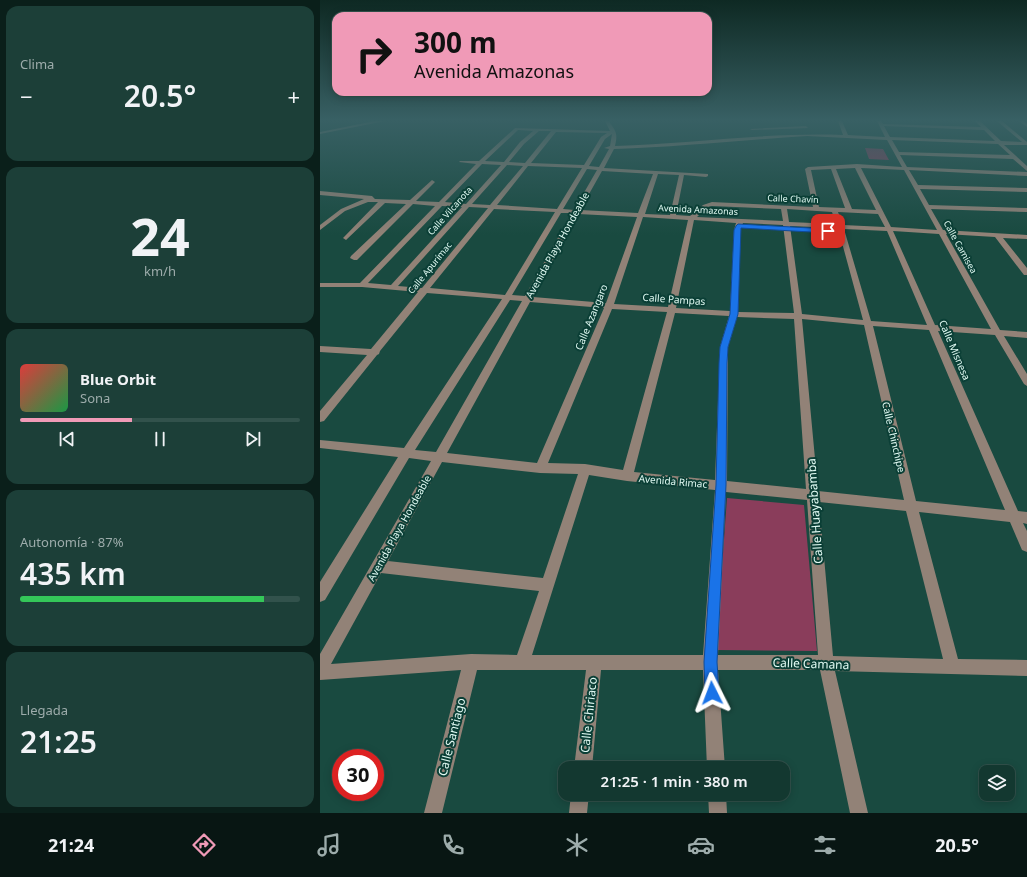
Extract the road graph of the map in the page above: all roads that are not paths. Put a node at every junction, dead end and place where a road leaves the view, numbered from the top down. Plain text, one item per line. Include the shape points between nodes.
1 (484, 159) edge
2 (509, 159) edge
3 (533, 159) edge
4 (591, 159) edge
5 (606, 159) edge
6 (901, 159) edge
7 (1016, 159) edge
8 (462, 162) dead end
9 (480, 163) junction
10 (505, 164) junction
11 (528, 165) junction
12 (857, 166) junction
13 (587, 167) junction
14 (833, 167) junction
15 (906, 167) junction
16 (600, 169) junction
17 (1027, 169) edge
18 (656, 172) junction
19 (682, 174) junction
20 (1027, 174) edge
21 (706, 175) dead end
22 (432, 182) dead end
23 (916, 187) junction
24 (1027, 190) edge
25 (320, 193) edge
26 (369, 200) junction
27 (383, 201) junction
28 (411, 202) junction
29 (439, 204) junction
30 (467, 206) junction
31 (493, 207) junction
32 (927, 207) junction
33 (784, 208) junction
34 (816, 208) junction
35 (834, 209) junction
36 (848, 210) junction
37 (1027, 210) edge
38 (559, 211) junction
39 (881, 212) junction
40 (574, 214) junction
41 (673, 217) junction
42 (639, 218) junction
43 (691, 221) junction
44 (739, 224) junction
45 (786, 226) junction
46 (320, 228) edge
47 (841, 229) junction
48 (891, 232) junction
49 (943, 235) junction
50 (1027, 237) edge
51 (346, 238) dead end
52 (999, 238) junction
53 (1027, 242) edge
54 (354, 258) dead end
55 (1027, 272) edge
56 (320, 285) edge
57 (362, 285) junction
58 (393, 288) junction
59 (426, 290) junction
60 (507, 298) junction
61 (528, 300) junction
62 (609, 306) junction
63 (672, 309) junction
64 (734, 314) junction
65 (798, 316) junction
66 (868, 323) junction
67 (934, 327) junction
68 (998, 334) junction
69 (1027, 335) edge
70 (320, 349) edge
71 (376, 352) junction
72 (1027, 382) edge
73 (320, 418) edge
74 (320, 444) edge
75 (406, 454) junction
76 (438, 456) junction
77 (540, 468) junction
78 (585, 469) junction
79 (627, 476) junction
80 (721, 485) junction
81 (814, 495) junction
82 (910, 507) junction
83 (1015, 517) junction
84 (1027, 518) edge
85 (1027, 546) edge
86 (378, 566) junction
87 (547, 585) junction
88 (320, 595) edge
89 (471, 662) junction
90 (594, 662) junction
91 (710, 662) junction
92 (522, 663) junction
93 (826, 664) junction
94 (952, 666) junction
95 (1027, 668) edge
96 (320, 671) edge
97 (584, 761) edge
98 (716, 761) edge
99 (579, 801) edge
100 (717, 801) edge
101 (433, 813) edge
102 (578, 813) edge
103 (718, 813) edge
104 (858, 813) edge

1 - 9 street
2 - 10 street, Calle Vilcanota
3 - 11 street, Calle Apurímac
4 - 13 street, Avenida Playa Hondeable
5 - 16 street, Avenida Playa Hondeable
6 - 15 street, Calle Camisea
7 - 17 street
8 - 9 street
9 - 10 street
9 - 29 street
10 - 11 street
10 - 30 street, Calle Vilcanota
11 - 13 street
11 - 31 street, Calle Apurímac
12 - 14 street
12 - 15 street
12 - 39 street, Calle Misnesa
13 - 16 street
13 - 38 street, Avenida Playa Hondeable
14 - 34 street via 808,169
14 - 36 street
15 - 20 street
15 - 23 street, Calle Camisea
16 - 18 street
16 - 40 street, Avenida Playa Hondeable
18 - 19 street
18 - 42 street, Calle Azangaro
19 - 21 street
19 - 41 street
22 - 28 street
23 - 24 street
23 - 32 street, Calle Camisea
25 - 26 street via 372,198
26 - 27 street, Avenida Amazonas
26 - 46 street via 343,210
27 - 28 street, Avenida Amazonas
27 - 51 street
28 - 29 street, Avenida Amazonas
28 - 54 street
29 - 30 street, Avenida Amazonas
29 - 57 street
30 - 31 street, Avenida Amazonas
30 - 58 street, Calle Vilcanota
31 - 38 street, Avenida Amazonas
31 - 59 street, Calle Apurímac
32 - 37 street
32 - 49 street, Calle Camisea
33 - 34 street, Calle Chavín
33 - 43 street, Calle Chavín via 712,204 705,206
33 - 45 street, Calle Huayabamba
34 - 35 street, Calle Chavín
35 - 36 street, Calle Chavín
35 - 47 street, Calle Chinchipe
36 - 39 street, Calle Chavín
38 - 40 street, Avenida Amazonas
38 - 60 street, Avenida Playa Hondeable
39 - 48 street, Calle Misnesa
40 - 42 street, Avenida Amazonas
40 - 61 street, Avenida Playa Hondeable
41 - 42 street, Avenida Amazonas
41 - 43 street, Avenida Amazonas
42 - 43 street, Avenida Amazonas
42 - 62 street, Calle Azangaro
43 - 44 street, Avenida Amazonas
43 - 63 street
44 - 45 street, Avenida Amazonas
44 - 64 street
45 - 47 street, Avenida Amazonas
45 - 65 street, Calle Huayabamba
47 - 48 street, Avenida Amazonas
47 - 66 street, Calle Chinchipe
48 - 49 street, Avenida Amazonas
48 - 67 street, Calle Misnesa
49 - 52 street, Avenida Amazonas
49 - 68 street, Calle Camisea
50 - 52 street, Avenida Amazonas
52 - 53 street, Avenida Amazonas
52 - 55 street
56 - 57 street, Calle Pampas
57 - 58 street, Calle Pampas
58 - 59 street, Calle Pampas
59 - 60 street, Calle Pampas
59 - 71 street, Calle Apurímac
60 - 61 street, Calle Pampas
60 - 75 street, Avenida Playa Hondeable
61 - 62 street, Calle Pampas
61 - 76 street, Avenida Playa Hondeable
62 - 63 street, Calle Pampas
62 - 77 street, Calle Azangaro
63 - 64 street, Calle Pampas
63 - 79 street
64 - 65 street, Calle Pampas
64 - 80 street via 724,347
65 - 66 street, Calle Pampas
65 - 81 street, Calle Huayabamba
66 - 67 street, Calle Pampas
66 - 82 street, Calle Chinchipe
67 - 68 street, Calle Pampas
67 - 83 street, Calle Misnesa
68 - 69 street, Calle Pampas
68 - 72 street, Calle Camisea
70 - 71 street
71 - 73 street, Calle Apurímac
74 - 75 street, Avenida Rimac
75 - 76 street, Avenida Rimac
75 - 88 street, Avenida Playa Hondeable
76 - 77 street, Avenida Rimac
76 - 86 street, Avenida Playa Hondeable
77 - 78 street, Avenida Rimac
78 - 79 street, Avenida Rimac
78 - 87 street
79 - 80 street, Avenida Rimac
80 - 81 street, Avenida Rimac
80 - 91 street
81 - 82 street, Avenida Rimac
81 - 93 street, Calle Huayabamba
82 - 83 street, Avenida Rimac
82 - 94 street, Calle Chinchipe
83 - 84 street, Avenida Rimac
83 - 85 street, Calle Misnesa
86 - 87 street
86 - 96 street, Avenida Playa Hondeable
87 - 92 street
89 - 92 street, Calle Camana
89 - 96 street, Calle Camana
89 - 101 street, Calle Santiago
90 - 91 street, Calle Camana
90 - 92 street, Calle Camana
90 - 97 street, Calle Chiriaco
91 - 93 street, Calle Camana
91 - 98 street
93 - 94 street, Calle Camana via 875,667
93 - 104 street, Calle Huayabamba
94 - 95 street, Calle Camana
99 - 102 street
100 - 103 street

